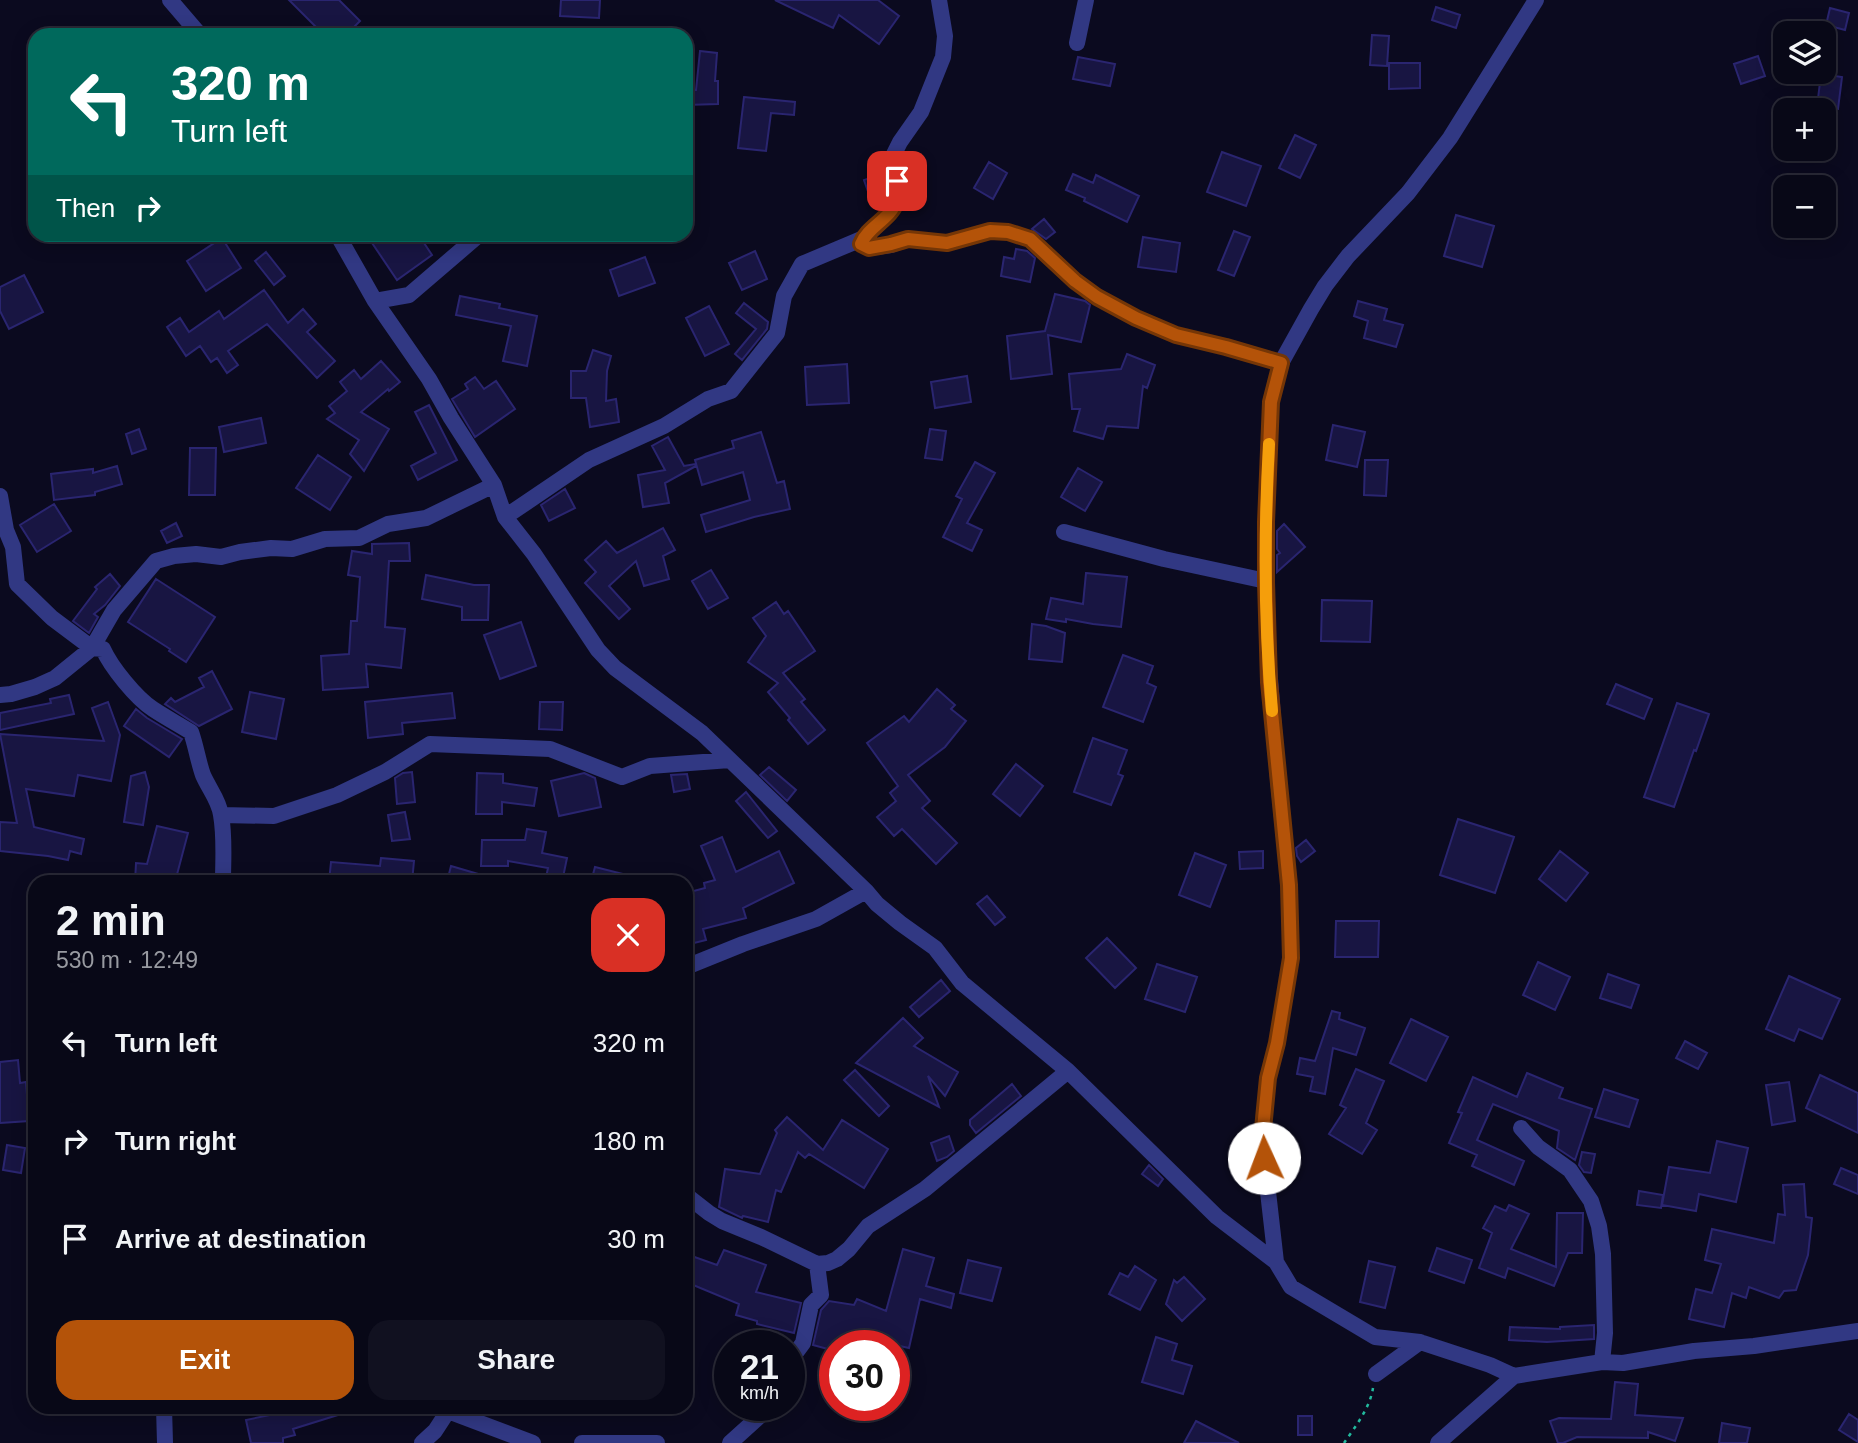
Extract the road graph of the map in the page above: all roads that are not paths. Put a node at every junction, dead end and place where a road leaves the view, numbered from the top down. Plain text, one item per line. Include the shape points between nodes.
1 (170, 0) edge
2 (939, 0) edge
3 (1086, 0) edge
4 (1535, 0) edge
5 (194, 28) edge
6 (1077, 43) dead end
7 (864, 238) junction
8 (342, 242) edge
9 (471, 242) edge
10 (375, 301) junction
11 (1281, 363) junction
12 (494, 485) junction
13 (0, 496) edge
14 (505, 517) junction
15 (1064, 532) dead end
16 (1266, 582) junction
17 (92, 648) junction
18 (0, 695) edge
19 (730, 760) junction
20 (222, 815) junction
21 (223, 875) edge
22 (866, 891) junction
23 (693, 964) edge
24 (1068, 1071) junction
25 (1521, 1128) dead end
26 (693, 1200) edge
27 (1276, 1262) junction
28 (817, 1264) junction
29 (1858, 1331) edge
30 (805, 1334) edge
31 (1420, 1342) junction
32 (1602, 1363) junction
33 (1376, 1374) road end
34 (1514, 1376) junction
35 (163, 1414) edge
36 (445, 1414) edge
37 (460, 1414) edge
38 (754, 1421) edge
39 (164, 1443) edge
40 (422, 1443) edge
41 (533, 1443) edge
42 (582, 1443) edge
43 (657, 1443) edge
44 (730, 1443) edge
45 (1438, 1443) edge

1 - 5 street
2 - 7 street via 943,57 921,112 894,154 897,199 890,213
3 - 6 street
4 - 11 street via 1450,138 1325,286
7 - 11 street via 861,244 869,248 908,239 947,243 990,231 1008,232 1030,239 1086,289 1136,318 1176,335
7 - 14 street via 802,264 785,296 777,333 731,391 589,460
8 - 10 street
9 - 10 street via 409,295
10 - 12 street
11 - 16 street via 1271,402
12 - 14 street
12 - 17 street via 426,518 388,524 359,538 156,561 114,610
13 - 17 street via 17,583 52,618
14 - 19 street via 598,650
15 - 16 street
16 - 27 street via 1269,682 1289,885 1290,946 1262,1139
17 - 18 street via 55,678
17 - 20 street via 103,649 149,707 191,732
19 - 20 street via 650,766 622,777 550,749 430,744 337,795 274,816
19 - 22 street
20 - 21 street
22 - 23 street via 816,919
22 - 24 street via 935,948 962,983
24 - 27 street via 1217,1217
24 - 28 street via 925,1189 868,1226 838,1259
25 - 32 street via 1570,1170 1591,1200 1603,1254
26 - 28 street via 716,1217
27 - 31 street via 1291,1287 1375,1337
28 - 30 street via 821,1295 811,1305
29 - 32 street
31 - 33 street
31 - 34 street
32 - 34 street
34 - 45 street
35 - 39 street
36 - 40 street
37 - 41 street
38 - 44 street
42 - 43 street

